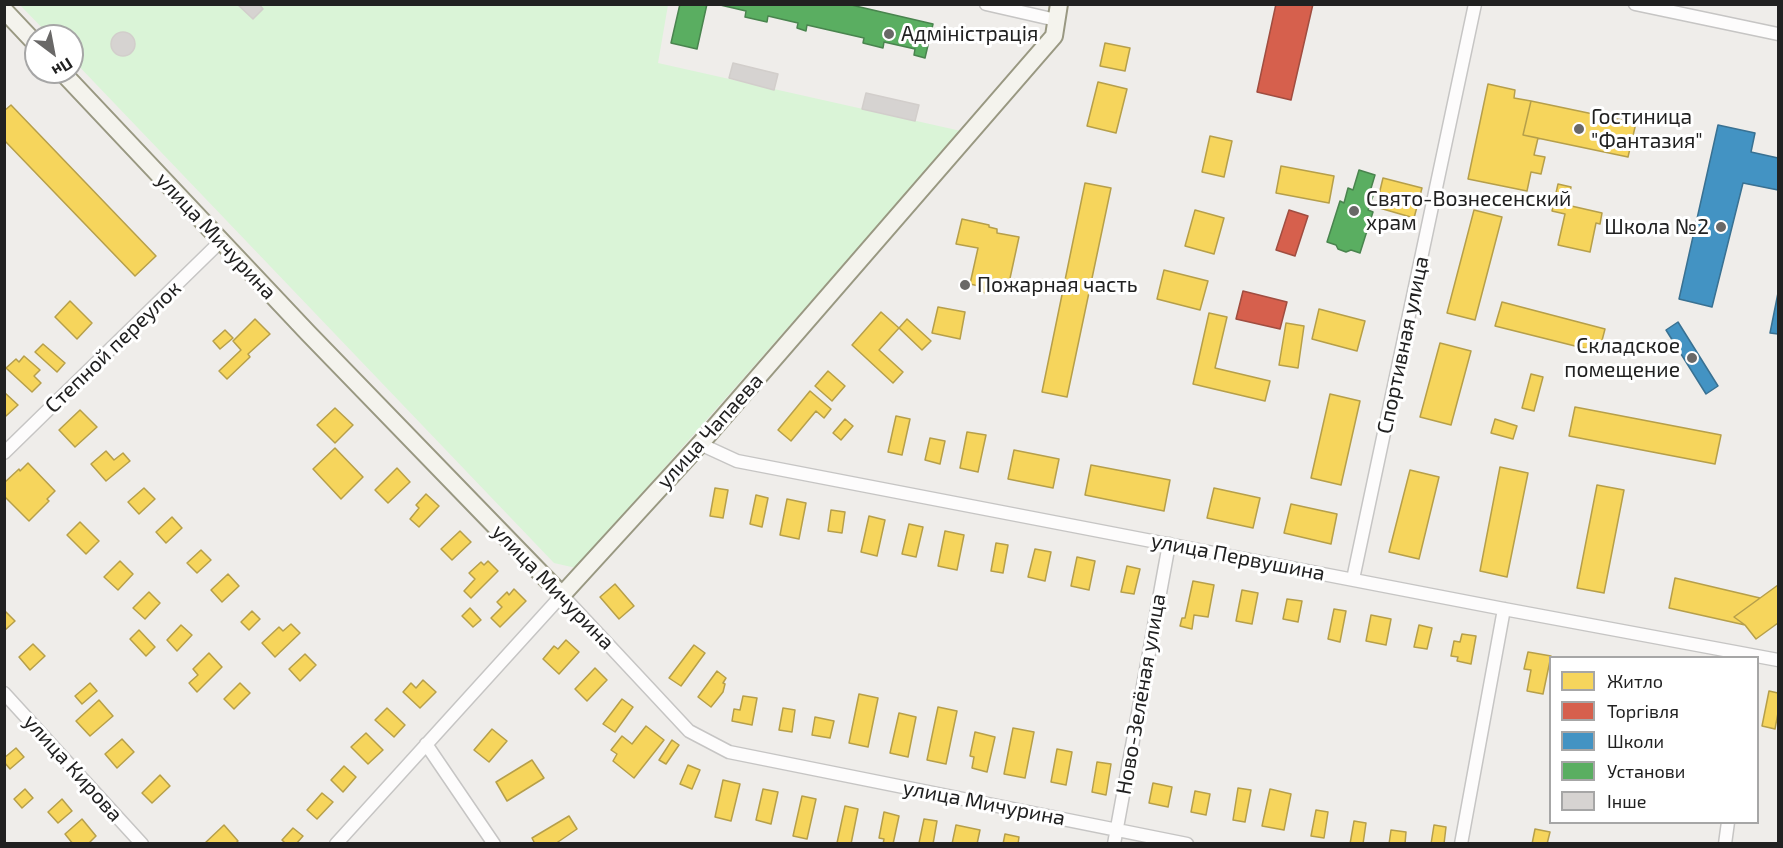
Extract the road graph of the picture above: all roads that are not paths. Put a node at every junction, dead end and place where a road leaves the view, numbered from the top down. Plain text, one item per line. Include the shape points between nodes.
1 (986, 4) edge
2 (1475, 4) edge
3 (1635, 4) edge
4 (4, 10) edge
5 (1058, 12) edge
6 (24, 31) edge
7 (1779, 34) edge
8 (73, 84) edge
9 (221, 241) junction
10 (700, 444) junction
11 (4, 453) edge
12 (1169, 544) junction
13 (1353, 579) junction
14 (562, 595) junction
15 (1504, 609) junction
16 (1749, 656) edge
17 (1759, 657) edge
18 (1779, 660) edge
19 (4, 693) edge
20 (426, 744) junction
21 (1728, 824) edge
22 (1117, 830) junction
23 (142, 843) edge
24 (336, 843) edge
25 (494, 843) edge
26 (1114, 843) edge
27 (1187, 843) edge
28 (1461, 843) edge
29 (1725, 843) edge

1 - 5 street
2 - 13 street, Спортивная улица
3 - 7 street
4 - 6 main road
5 - 10 main road, улица Чапаева via 1054,36
8 - 9 main road, улица Мичурина
9 - 11 street, Степной переулок
9 - 14 main road, улица Мичурина
10 - 12 street, улица Первушина via 737,461
10 - 14 main road, улица Чапаева
12 - 13 street, улица Первушина
12 - 22 street, Ново-Зелёная улица
13 - 15 street, улица Первушина
14 - 20 street, улица Чапаева
14 - 22 street, улица Мичурина via 690,731 729,752
15 - 16 street, улица Первушина
15 - 28 street
17 - 18 street, улица Первушина
19 - 23 street, улица Кирова
20 - 24 street, улица Чапаева
20 - 25 street
21 - 29 street
22 - 26 street, Ново-Зелёная улица
22 - 27 street, улица Мичурина

